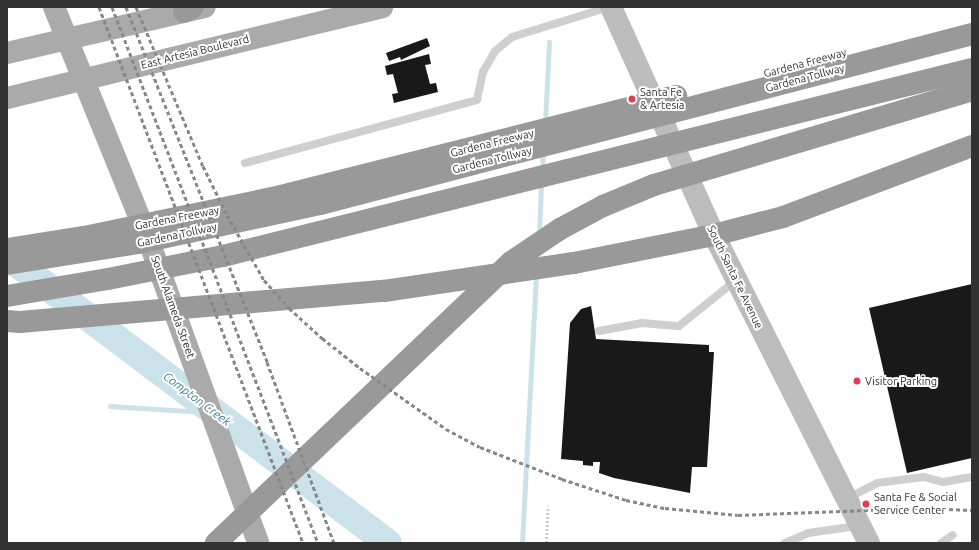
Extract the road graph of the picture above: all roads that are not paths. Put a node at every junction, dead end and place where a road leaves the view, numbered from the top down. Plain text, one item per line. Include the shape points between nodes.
1 (54, 7) edge
2 (382, 7) edge
3 (610, 7) edge
4 (194, 9) edge
5 (972, 19) edge
6 (972, 34) edge
7 (7, 53) edge
8 (972, 69) edge
9 (972, 90) edge
10 (713, 95) junction
11 (7, 98) edge
12 (972, 146) edge
13 (245, 163) dead end
14 (714, 235) junction
15 (7, 249) edge
16 (7, 264) edge
17 (736, 280) junction
18 (7, 296) edge
19 (7, 321) edge
20 (599, 331) dead end
21 (972, 477) edge
22 (847, 499) junction
23 (865, 534) edge
24 (953, 535) dead end
25 (257, 537) edge
26 (216, 543) edge
27 (785, 543) edge
28 (941, 543) edge

1 - 25 main road, South Alameda Street via 150,244
2 - 11 main road, East Artesia Boulevard
3 - 13 lane via 512,36 495,51 483,72 477,100
3 - 14 main road, South Santa Fe Avenue
4 - 7 main road
5 - 10 highway, Gardena Freeway
6 - 10 highway, Gardena Tollway
8 - 18 highway via 223,256
9 - 26 highway via 741,158 627,195 581,217 533,245 477,294
10 - 15 highway, Gardena Freeway via 273,198 84,237
10 - 16 highway, Gardena Tollway via 320,204 138,243
12 - 14 highway via 827,202 783,217
14 - 17 main road, South Santa Fe Avenue
14 - 19 highway via 574,263 384,291 20,322
17 - 20 lane via 679,326 642,323
17 - 22 main road, South Santa Fe Avenue
21 - 22 lane via 943,482 924,477 877,482
22 - 23 main road, South Santa Fe Avenue
23 - 27 lane via 808,533
24 - 28 lane

